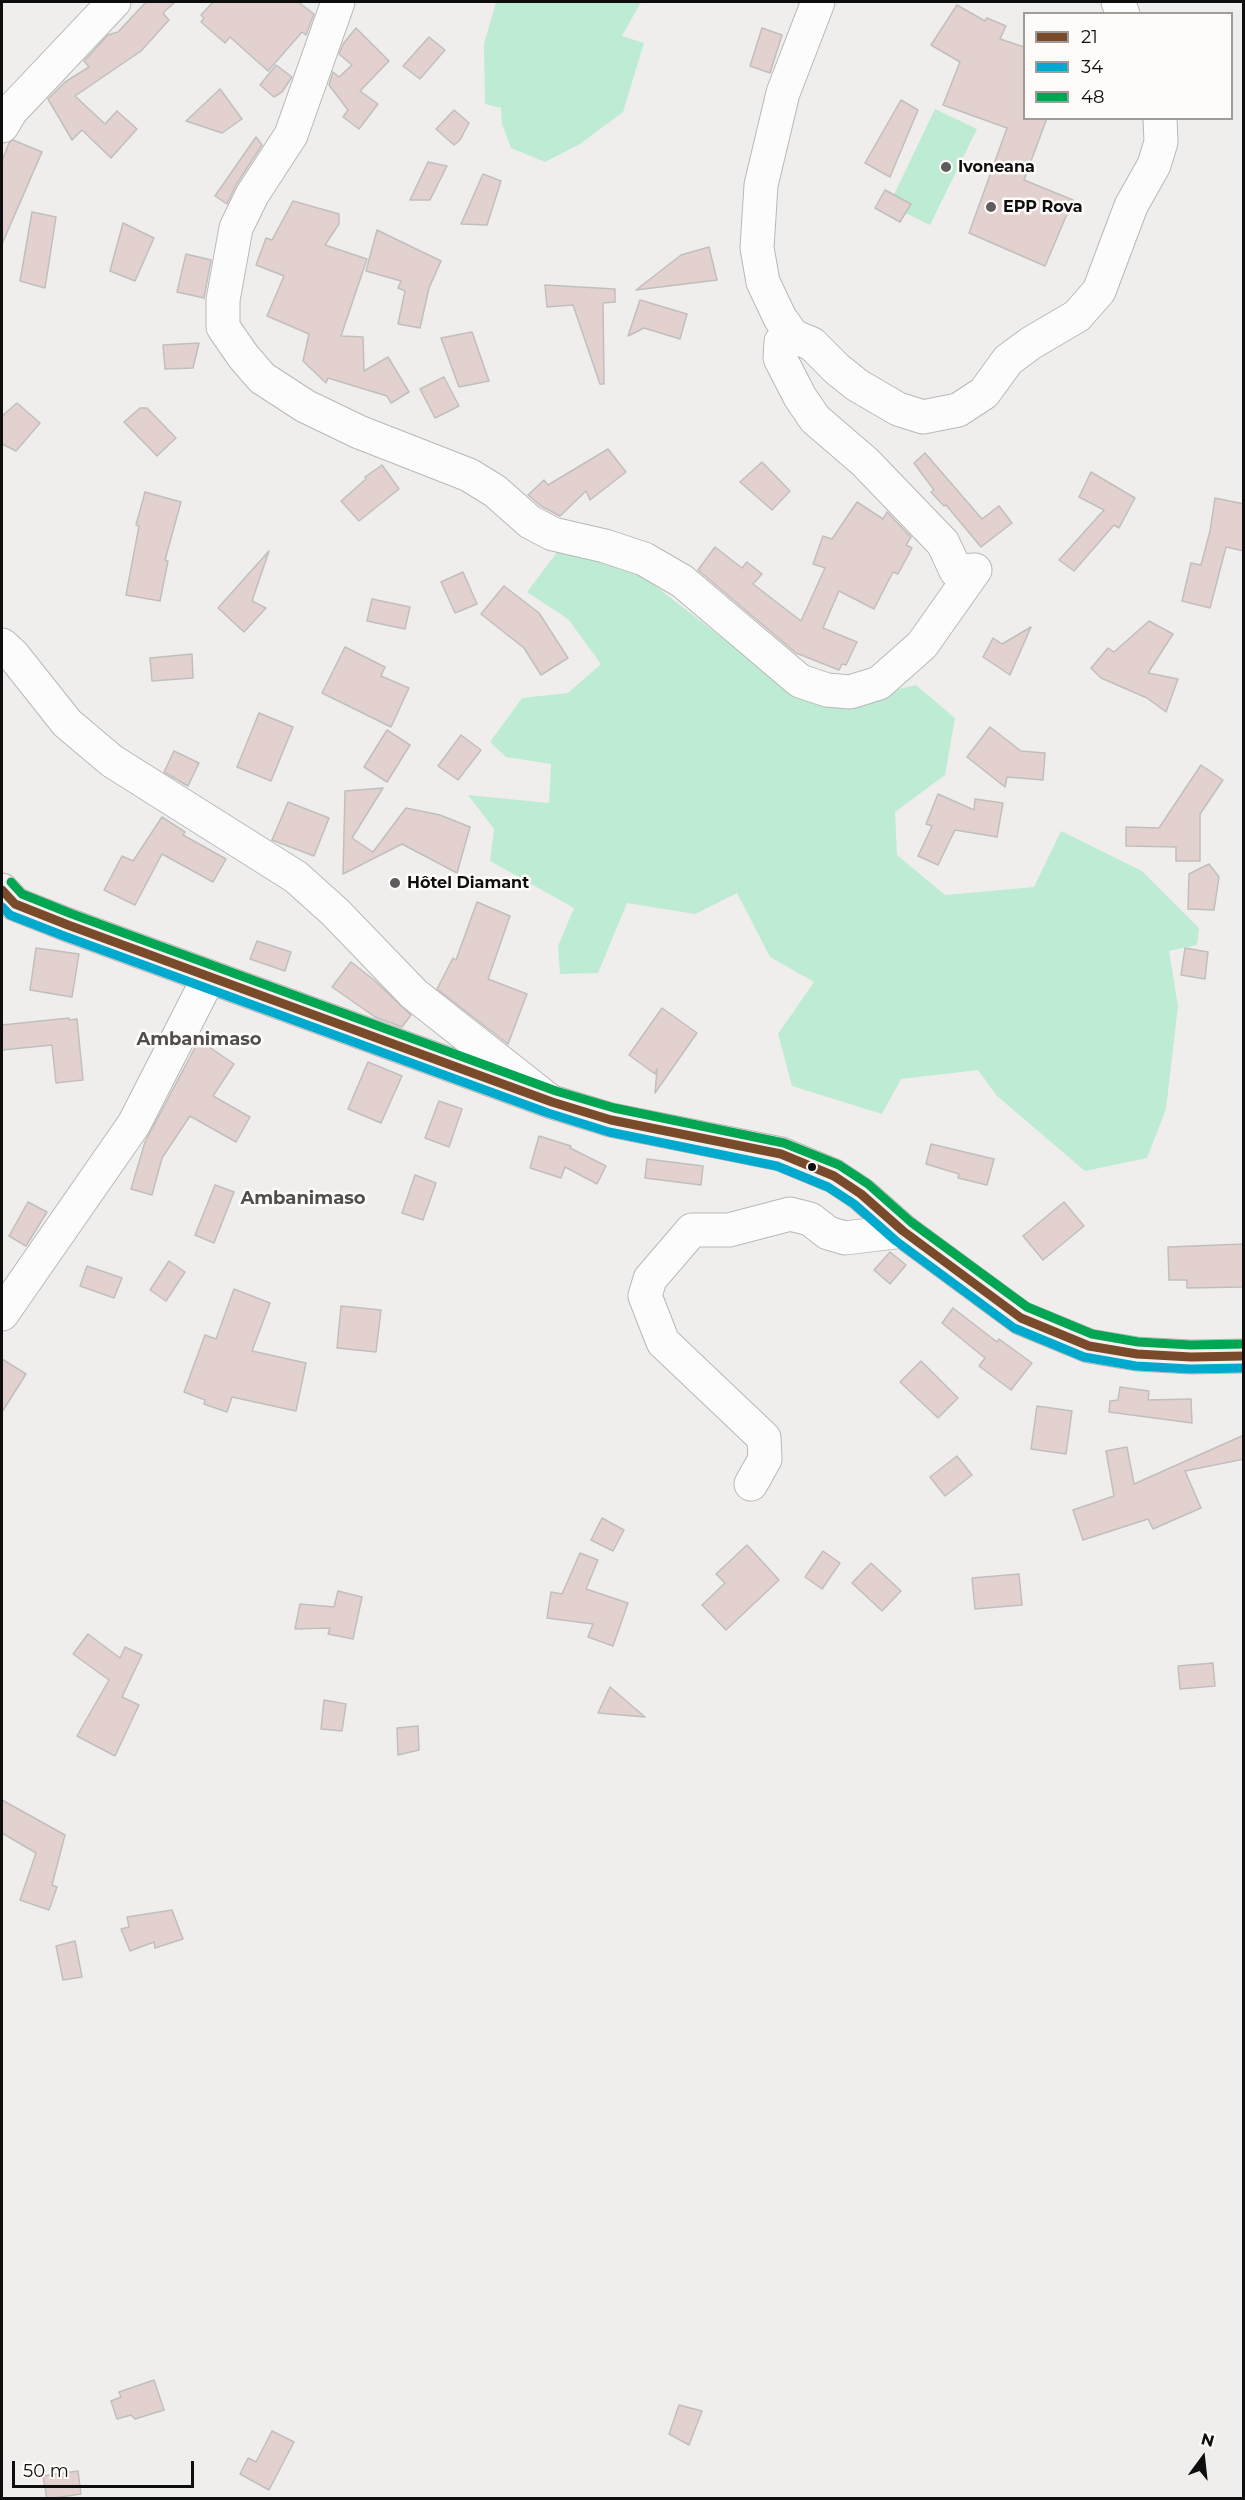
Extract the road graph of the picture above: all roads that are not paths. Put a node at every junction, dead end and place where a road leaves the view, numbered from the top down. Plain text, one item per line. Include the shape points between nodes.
1 (114, 2) edge
2 (338, 2) edge
3 (818, 2) edge
4 (1160, 120) edge
5 (2, 126) edge
6 (793, 336) junction
7 (2, 645) edge
8 (2, 890) edge
9 (209, 977) junction
10 (552, 1102) junction
11 (903, 1231) junction
12 (2, 1314) edge
13 (1244, 1356) edge
14 (751, 1484) dead end

1 - 5 street via 11,111
2 - 6 street via 291,135 252,195 236,228 223,300 223,327 243,356 262,378 304,406 469,475 495,490 530,522 553,534 644,559 682,580 800,681 850,692 879,683 922,645 975,570 956,571 943,543 865,462 815,418 780,358 781,342
3 - 6 street via 783,93 761,186 757,248 763,282
4 - 6 street via 1161,142 1154,165 1131,206 1099,291 1077,316 1008,360 984,393 958,410 923,417 898,410 844,375 812,344
7 - 10 street via 67,723 112,760 296,877 414,994
8 - 9 main road via 15,904
9 - 10 main road
9 - 12 street via 134,1124
10 - 11 main road via 611,1120 781,1154 834,1176
11 - 13 main road via 1021,1318 1089,1346 1159,1355
11 - 14 street via 845,1238 828,1233 810,1219 790,1214 729,1230 692,1230 650,1279 645,1296 663,1342 764,1438 765,1459

